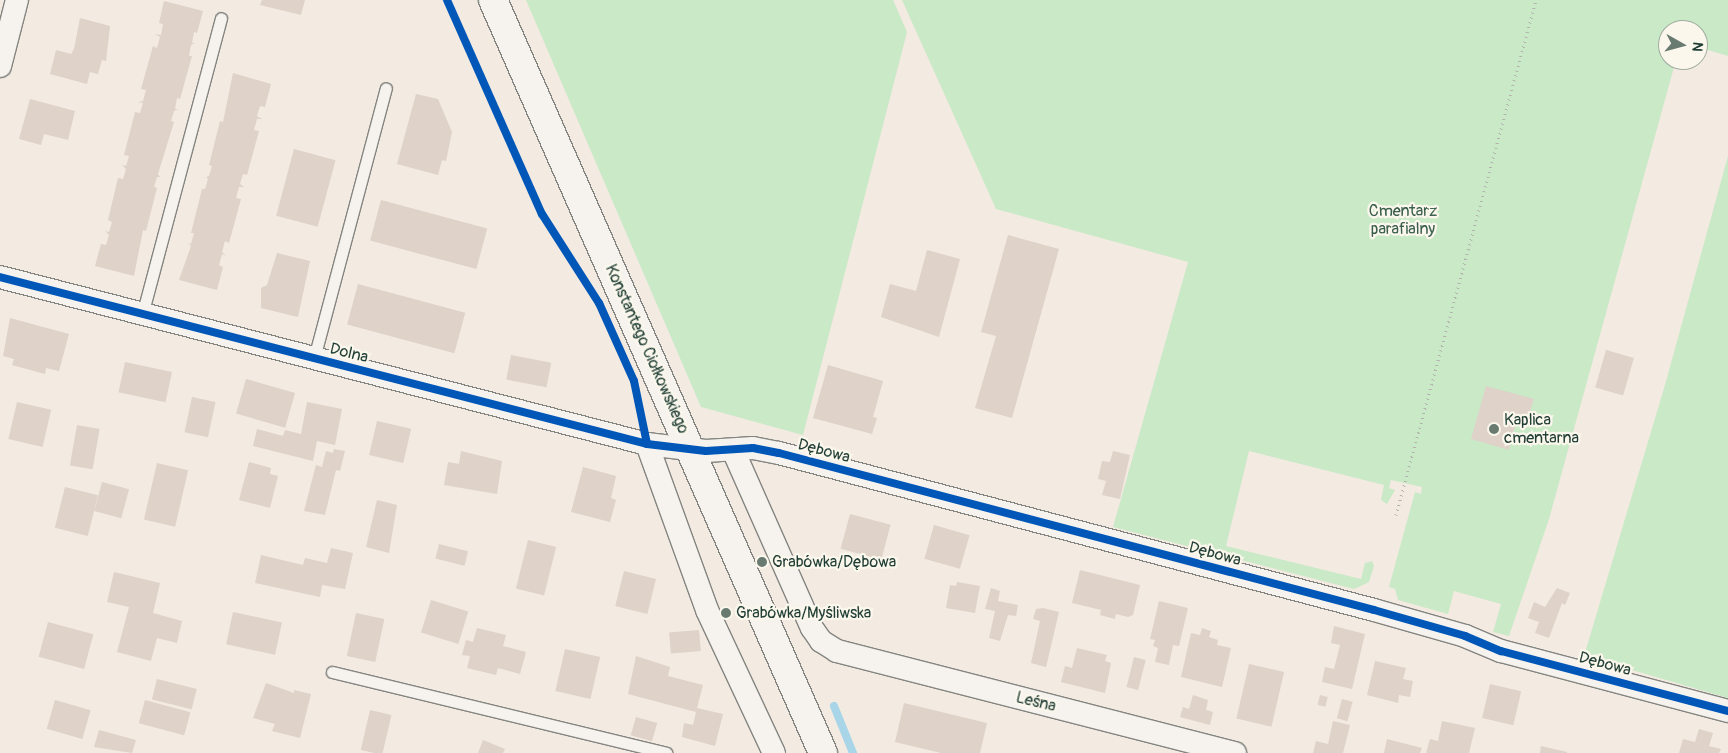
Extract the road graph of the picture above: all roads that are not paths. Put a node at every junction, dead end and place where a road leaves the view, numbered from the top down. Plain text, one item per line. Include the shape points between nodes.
1 (17, 0) edge
2 (493, 0) edge
3 (221, 18) dead end
4 (0, 66) edge
5 (386, 88) dead end
6 (0, 278) edge
7 (142, 315) junction
8 (314, 358) junction
9 (647, 444) junction
10 (692, 450) junction
11 (733, 450) junction
12 (332, 672) dead end
13 (1728, 711) edge
14 (666, 753) edge
15 (774, 753) edge
16 (823, 753) edge
17 (1235, 753) edge

1 - 4 street
2 - 10 street, Konstantego Ciołkowskiego
3 - 7 lane
5 - 8 lane
6 - 7 street, Dolna
7 - 8 street, Dolna
8 - 9 street, Dolna
9 - 10 street, Dolna
9 - 15 street via 707,610
10 - 11 street, Dębowa
10 - 16 street, Konstantego Ciołkowskiego
11 - 13 street, Dębowa via 753,448 779,453 1364,608 1465,636 1501,651
11 - 17 street, Leśna via 812,628 822,642 838,652
12 - 14 lane

